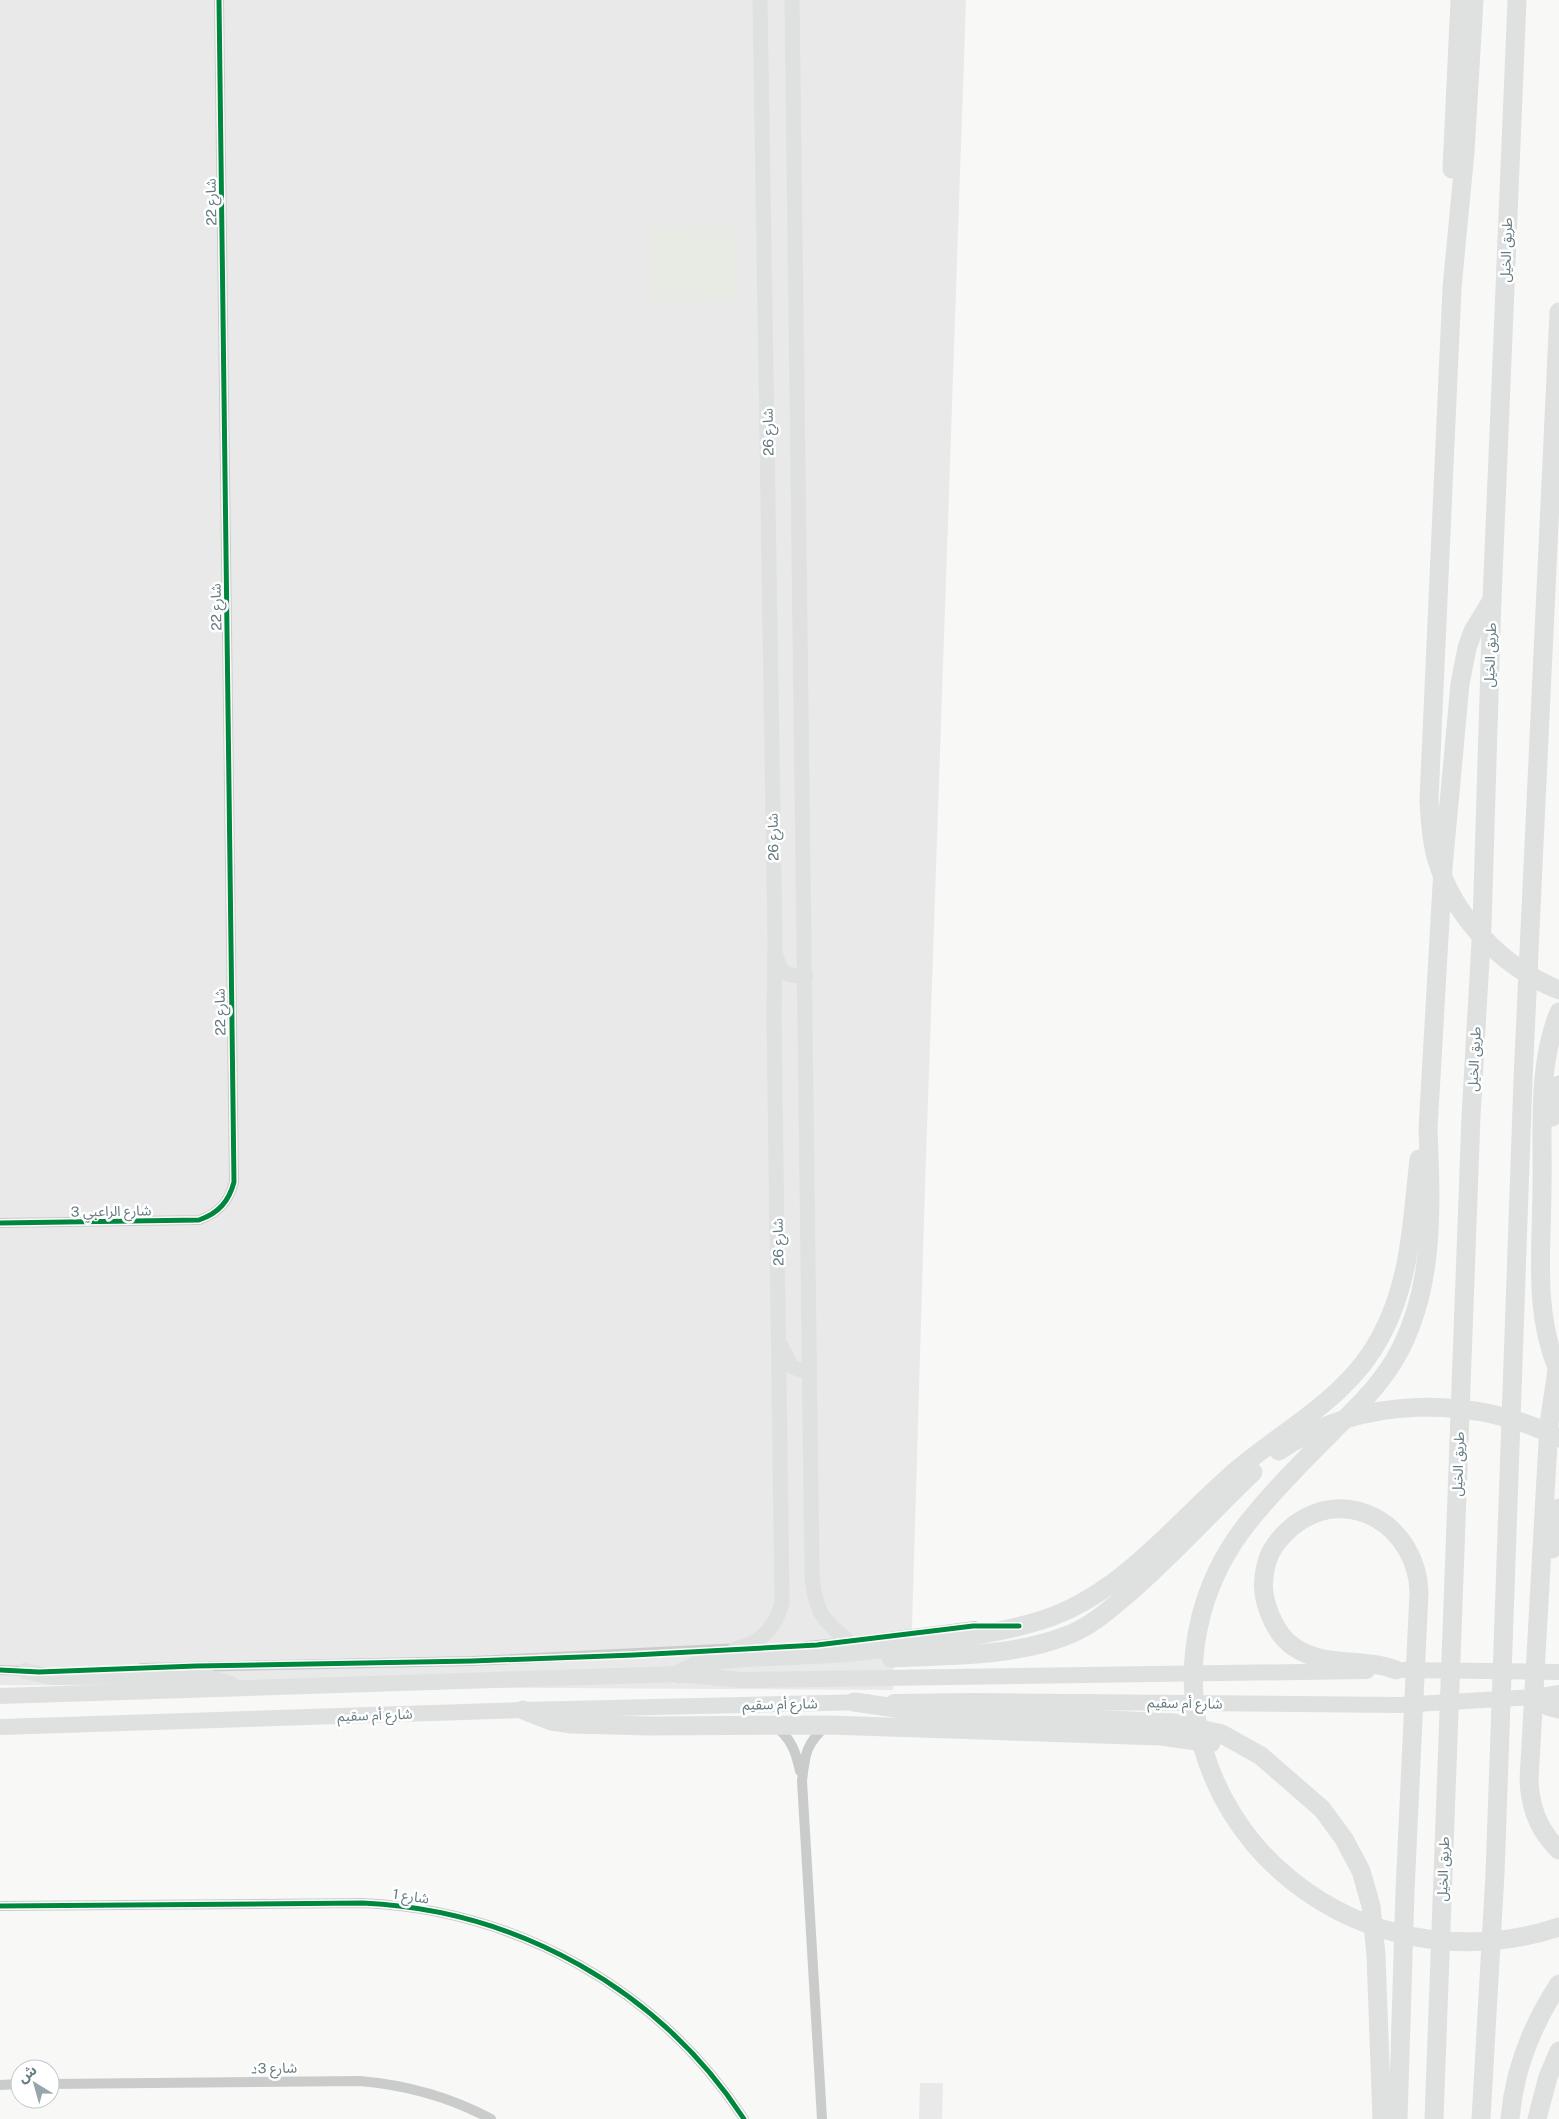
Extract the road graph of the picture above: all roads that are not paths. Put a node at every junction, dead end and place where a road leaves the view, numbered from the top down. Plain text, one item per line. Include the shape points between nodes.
1 (219, 0) edge
2 (756, 0) edge
3 (791, 0) edge
4 (1460, 0) edge
5 (1474, 0) edge
6 (1517, 0) edge
7 (761, 8) edge
8 (1452, 288) junction
9 (1559, 312) edge
10 (1559, 322) edge
11 (1492, 600) junction
12 (775, 942) junction
13 (806, 976) junction
14 (1559, 990) edge
15 (1559, 1012) edge
16 (1559, 1085) edge
17 (1428, 1129) junction
18 (1542, 1190) junction
19 (220, 1209) joint
20 (0, 1223) edge
21 (779, 1342) junction
22 (1559, 1357) edge
23 (810, 1366) junction
24 (1559, 1372) edge
25 (1559, 1438) edge
26 (1559, 1508) edge
27 (1019, 1626) junction
28 (1537, 1634) junction
29 (850, 1642) junction
30 (735, 1648) junction
31 (0, 1670) edge
32 (1396, 1670) junction
33 (24, 1671) junction
34 (1559, 1672) edge
35 (686, 1675) junction
36 (242, 1689) junction
37 (1559, 1693) edge
38 (0, 1696) edge
39 (1535, 1697) junction
40 (854, 1702) junction
41 (1559, 1709) edge
42 (523, 1710) junction
43 (772, 1724) junction
44 (828, 1724) junction
45 (0, 1727) edge
46 (1282, 1773) junction
47 (802, 1781) junction
48 (1559, 1850) edge
49 (0, 1906) edge
50 (1559, 1927) edge
51 (1559, 1984) edge
52 (1559, 2051) edge
53 (60, 2084) edge
54 (492, 2119) edge
55 (744, 2119) edge
56 (822, 2119) edge
57 (1382, 2119) edge
58 (1398, 2119) edge
59 (1434, 2119) edge
60 (1481, 2119) edge
61 (1510, 2119) edge
62 (1537, 2119) edge

1 - 19 street, شارع 22 via 235,1174 229,1196
2 - 7 street
3 - 13 main road
4 - 8 highway via 1449,235 1448,275
5 - 8 highway via 1470,92
6 - 11 highway, طريق الخيل
7 - 12 main road, شارع 26
8 - 14 highway via 1429,800 1431,829 1446,884 1478,933 1502,957 1526,974
9 - 10 highway
10 - 60 highway via 1523,1079 1496,1874
11 - 17 highway via 1473,631 1464,657 1460,684 1443,868
11 - 59 highway, طريق الخيل
12 - 13 main road via 782,971
12 - 21 main road, شارع 26
13 - 23 main road
15 - 18 highway via 1549,1043 1544,1077
16 - 18 highway via 1552,1111 1549,1157
17 - 27 highway via 1419,1156 1410,1246 1399,1295 1382,1336 1358,1371 1328,1402 1258,1453 1112,1584 1077,1606
17 - 50 highway via 1426,1269 1411,1326 1390,1366 1369,1396 1296,1469 1231,1545 1209,1589 1198,1626 1193,1664 1194,1710 1204,1755 1218,1791 1238,1824 1263,1854 1306,1892 1390,1931 1428,1939 1485,1942
18 - 24 highway via 1541,1299 1546,1332
19 - 20 street, شارع الراعبي 3 via 191,1221
21 - 23 main road via 792,1367 801,1370
21 - 30 main road, شارع 26 via 782,1602 770,1630 755,1643
22 - 28 highway via 1549,1424
23 - 29 main road via 814,1594 824,1619
25 - 35 highway via 1507,1418 1464,1409 1417,1408 1373,1413 1336,1423 1291,1443 1266,1461 1109,1611 1093,1623 1050,1642 971,1654 722,1666
26 - 28 highway
27 - 29 street via 973,1626
27 - 35 highway via 886,1649 718,1660 698,1664
28 - 48 highway via 1530,1794 1536,1820
29 - 30 street
30 - 33 street via 472,1661
31 - 33 street
32 - 34 main road, شارع أم سقيم
32 - 35 main road, شارع أم سقيم via 808,1680 741,1680
32 - 58 highway via 1372,1662 1312,1657 1294,1648 1278,1631 1264,1598 1265,1568 1276,1544 1298,1522 1316,1513 1336,1509 1374,1517 1400,1537 1412,1555 1418,1574
33 - 36 main road via 53,1677 201,1675
35 - 36 main road, شارع أم سقيم
36 - 38 main road, شارع أم سقيم
37 - 39 main road, شارع أم سقيم
39 - 40 main road, شارع أم سقيم via 1400,1705
39 - 41 highway
40 - 42 main road, شارع أم سقيم
40 - 46 highway via 917,1711 1141,1720 1190,1726 1236,1740
42 - 43 highway via 551,1721 572,1724
42 - 45 main road, شارع أم سقيم
43 - 44 highway
43 - 47 street via 794,1748
44 - 46 highway via 1175,1737 1234,1750
44 - 47 street via 807,1748
46 - 57 highway via 1334,1823 1353,1855 1367,1889 1376,1955
47 - 56 street
49 - 55 street, شارع 1 via 363,1902 419,1908 475,1921 546,1947 590,1970 630,1997 689,2049
51 - 61 highway via 1528,2043 1514,2089
52 - 62 highway
53 - 54 street, شارع 3د via 378,2082 431,2093

